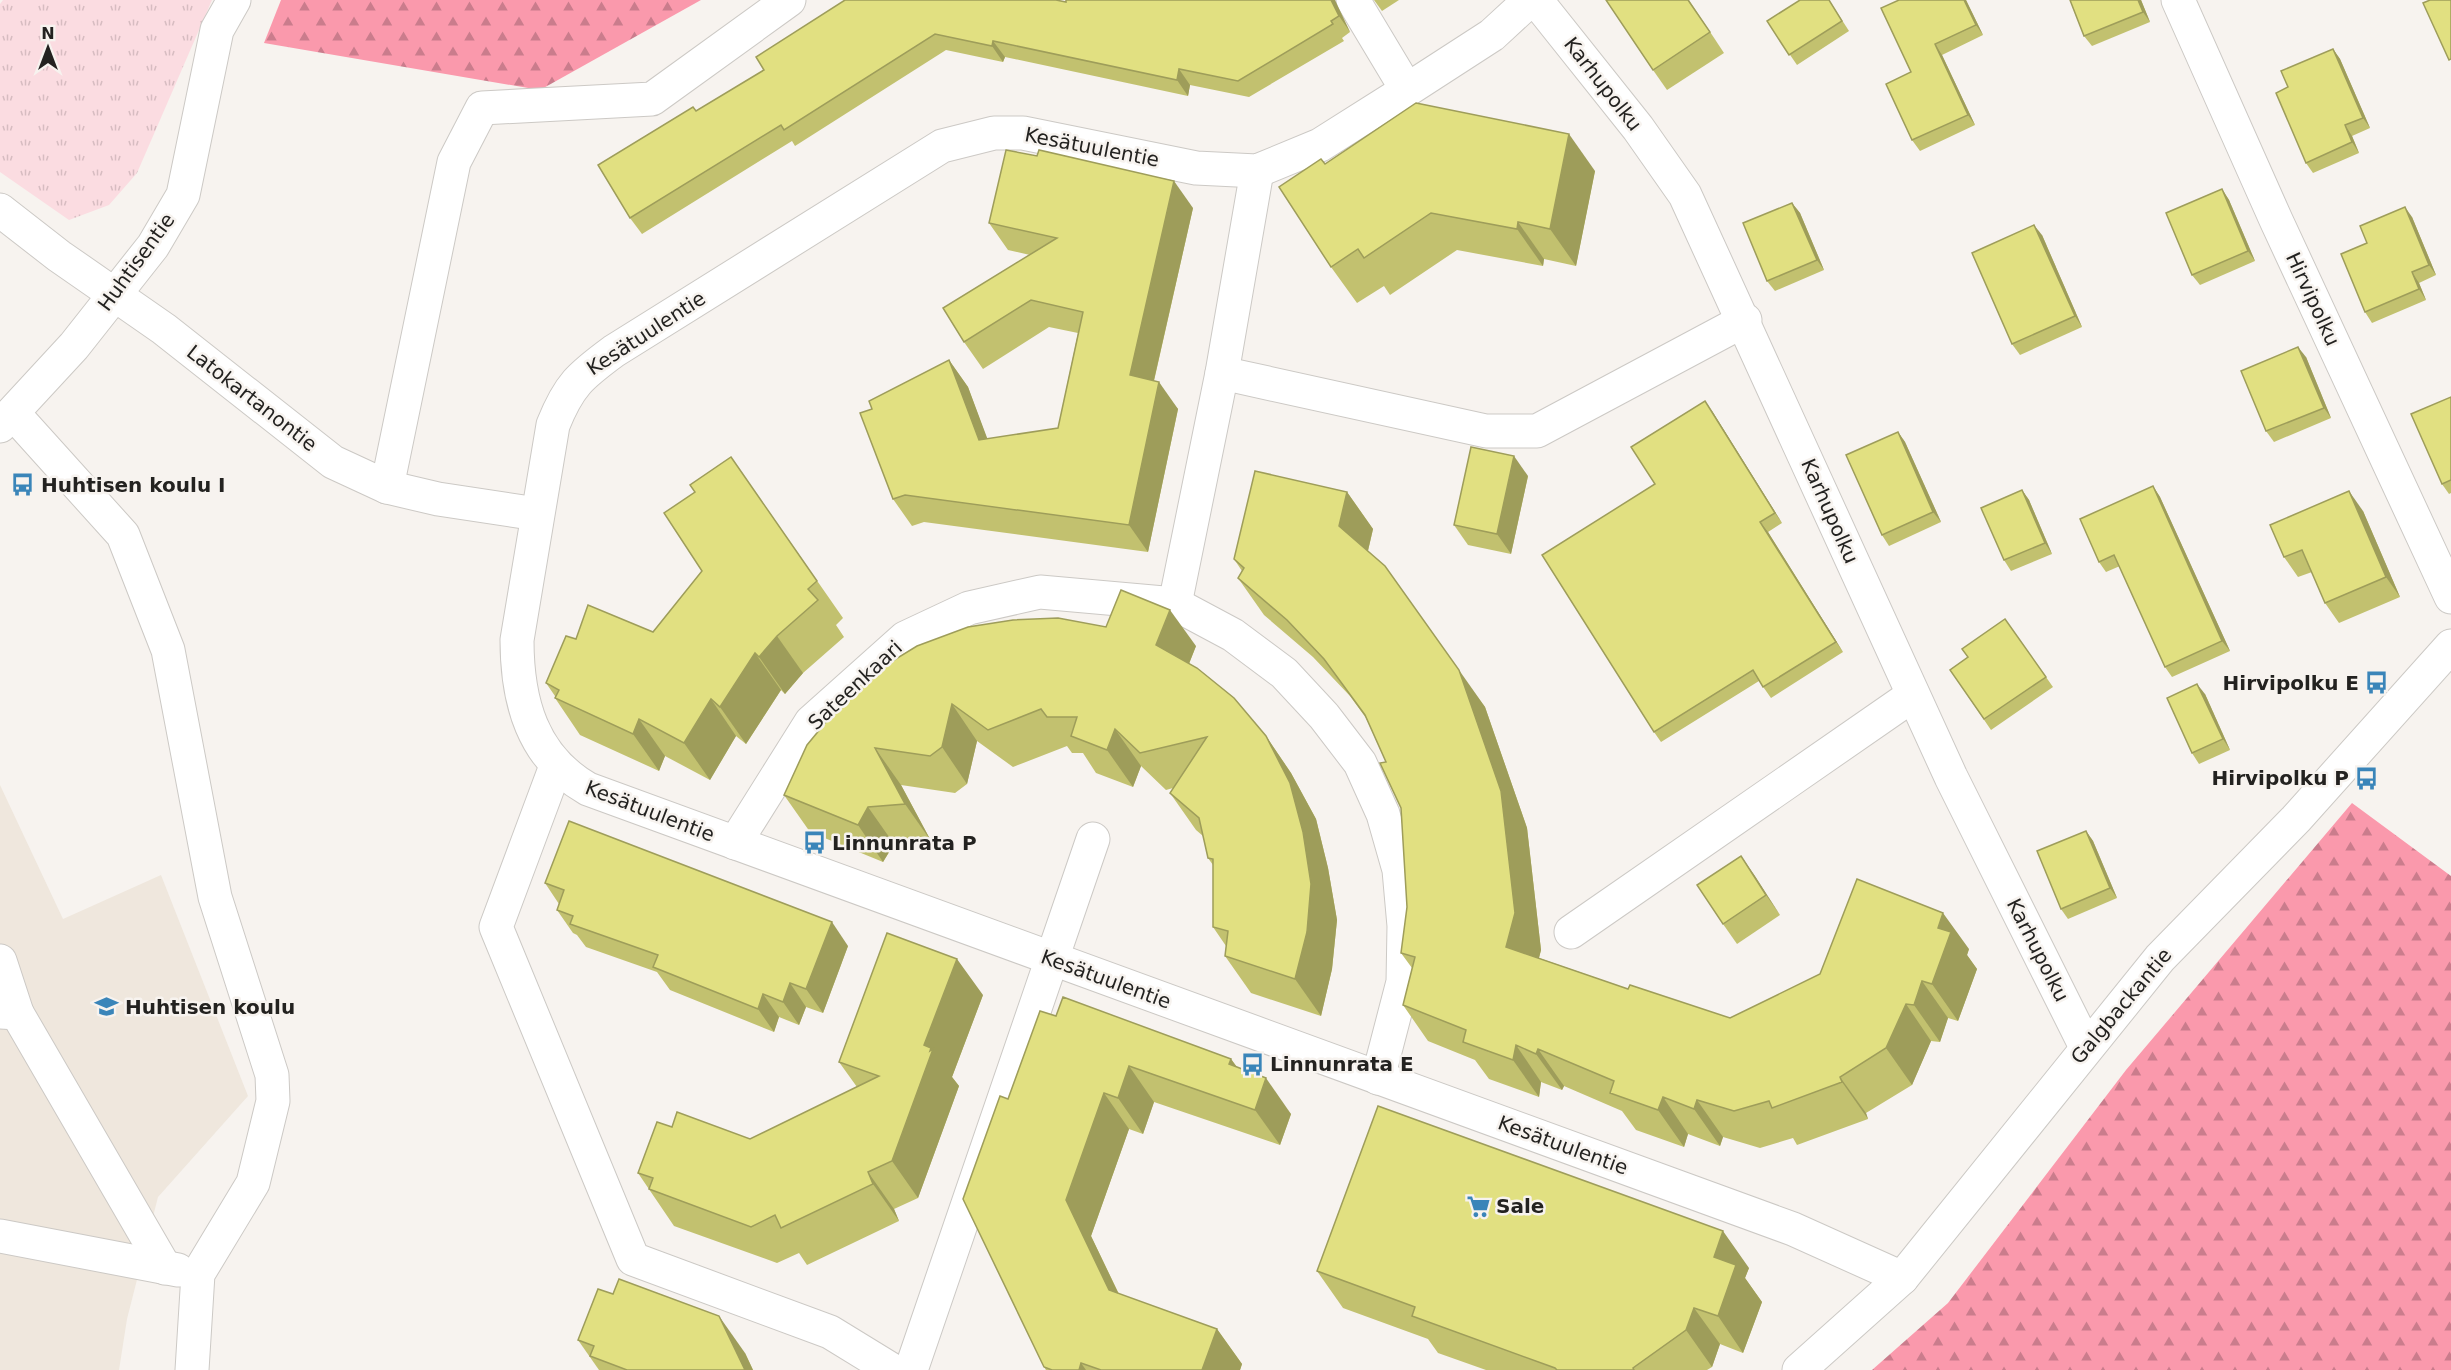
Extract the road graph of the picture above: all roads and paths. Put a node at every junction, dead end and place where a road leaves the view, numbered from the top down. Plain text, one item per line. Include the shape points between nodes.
1 (234, 0) edge
2 (789, 0) edge
3 (1353, 0) edge
4 (1530, 0) edge
5 (1536, 0) edge
6 (2178, 0) edge
7 (1407, 90) junction
8 (1257, 171) junction
9 (0, 210) edge
10 (114, 292) junction
11 (1744, 320) junction
12 (1222, 373) junction
13 (7, 419) edge
14 (387, 487) junction
15 (537, 514) junction
16 (2451, 597) edge
17 (1175, 604) junction
18 (2451, 646) edge
19 (1913, 695) junction
20 (556, 766) junction
21 (1093, 839) dead end
22 (735, 843) junction
23 (1571, 932) dead end
24 (1051, 960) junction
25 (0, 961) edge
26 (8, 1013) edge
27 (2086, 1047) junction
28 (1378, 1078) junction
29 (0, 1236) edge
30 (165, 1268) junction
31 (198, 1274) junction
32 (1902, 1278) junction
33 (192, 1370) edge
34 (892, 1370) edge
35 (911, 1370) edge
36 (1799, 1370) edge

1 - 10 street, Huhtisentie via 217,30 183,195 153,246
2 - 14 street via 652,99 482,108 454,162
3 - 7 street
4 - 7 street, Kesätuulentie via 1492,35
5 - 11 street, Karhupolku via 1638,128 1685,195
6 - 16 street, Hirvipolku
7 - 8 street, Kesätuulentie via 1320,145
8 - 12 street
8 - 15 street, Kesätuulentie via 1196,168 1023,133 994,133 942,146 614,351 574,381 553,425
9 - 10 street, Latokartanontie
10 - 13 street, Huhtisentie via 74,346
10 - 14 street, Latokartanontie via 333,462
11 - 12 street via 1537,431 1486,431
11 - 19 street, Karhupolku
12 - 17 street
13 - 31 street via 123,535 168,650 215,897 272,1075 273,1101 252,1183
14 - 15 street, Latokartanontie
15 - 20 street, Kesätuulentie via 520,611 517,670 529,726
17 - 22 street, Sateenkaari via 1040,592 969,608 905,638 811,722
17 - 28 street, Sateenkaari via 1233,635 1284,673 1360,763 1383,814 1399,870 1404,937 1403,982
18 - 27 street, Galgbackantie via 2296,819 2160,958
19 - 23 street
19 - 27 street, Karhupolku
20 - 22 street, Kesätuulentie via 588,789
20 - 34 street via 496,927 633,1259 830,1332
21 - 24 street
22 - 24 street, Kesätuulentie
24 - 28 street, Kesätuulentie
24 - 35 street
25 - 26 street
26 - 30 street
27 - 32 street, Galgbackantie
28 - 32 street, Kesätuulentie via 1793,1229
29 - 30 street
30 - 31 street
31 - 33 street
32 - 36 street, Galgbackantie

